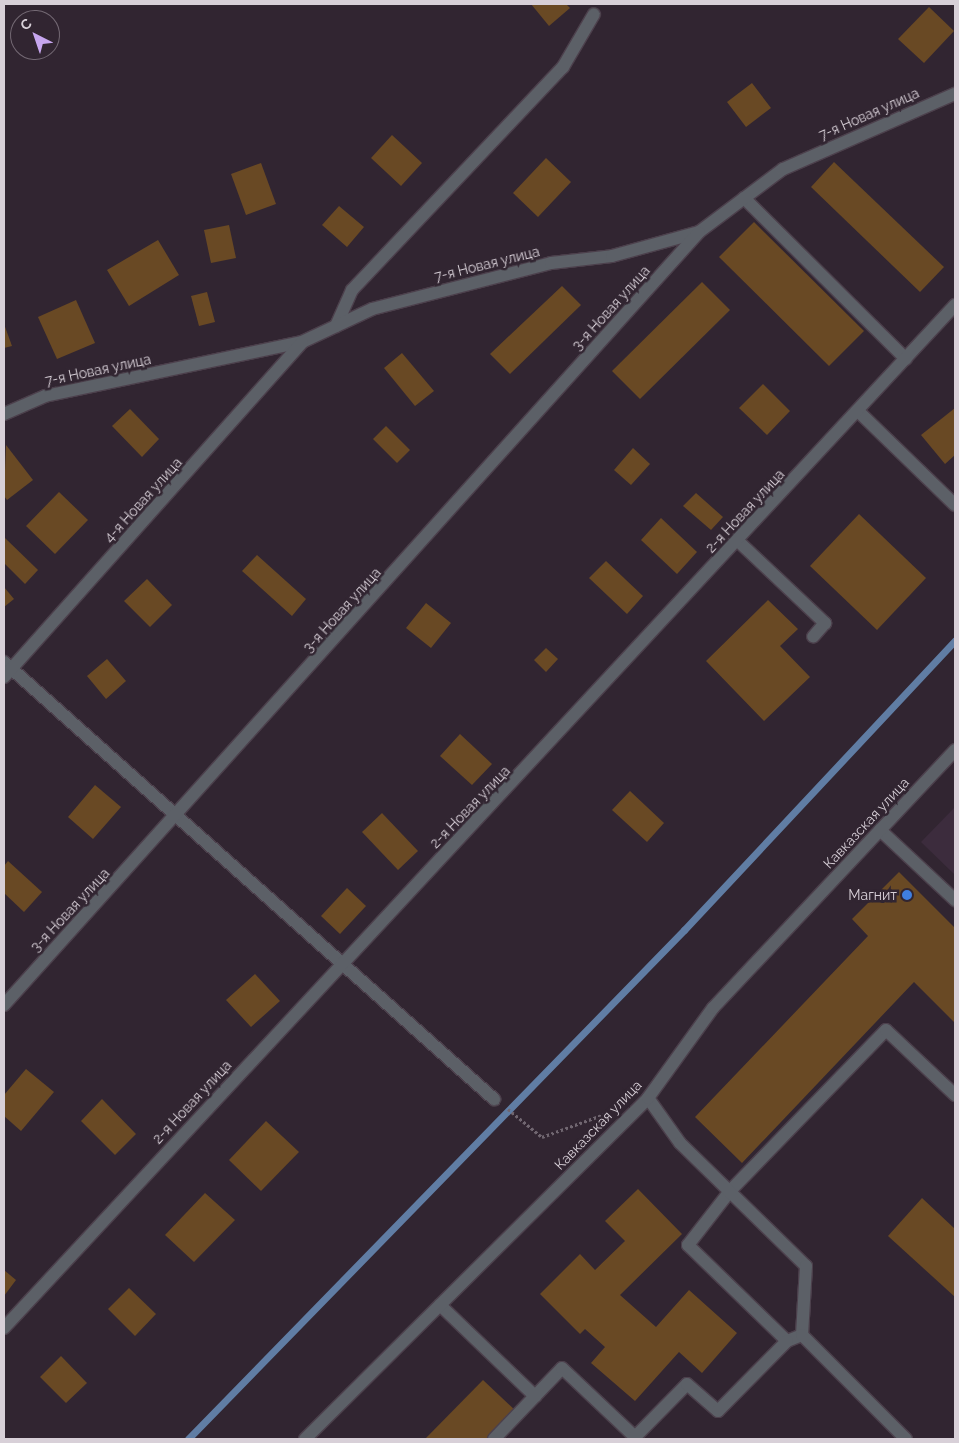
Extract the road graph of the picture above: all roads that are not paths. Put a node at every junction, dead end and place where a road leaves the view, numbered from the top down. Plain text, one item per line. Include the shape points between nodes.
1 (594, 14) dead end
2 (955, 94) edge
3 (744, 198) junction
4 (698, 232) junction
5 (955, 305) edge
6 (336, 326) junction
7 (302, 342) junction
8 (906, 359) junction
9 (858, 411) junction
10 (4, 414) edge
11 (955, 505) edge
12 (738, 541) junction
13 (813, 637) dead end
14 (7, 669) edge
15 (955, 750) edge
16 (176, 818) junction
17 (880, 830) junction
18 (955, 900) edge
19 (343, 961) junction
20 (4, 1005) edge
21 (955, 1095) edge
22 (648, 1098) junction
23 (494, 1099) road end
24 (730, 1192) junction
25 (440, 1305) junction
26 (4, 1328) edge
27 (802, 1335) junction
28 (787, 1341) junction
29 (535, 1396) junction
30 (306, 1439) edge
31 (494, 1439) edge
32 (906, 1439) edge

1 - 6 street via 563,67 352,290
2 - 3 street, 7-я Новая улица via 783,168
3 - 4 street, 7-я Новая улица
3 - 8 street
4 - 6 street, 7-я Новая улица via 390,304
4 - 16 street, 3-я Новая улица
5 - 8 street, 2-я Новая улица
6 - 7 street, 7-я Новая улица
7 - 10 street, 7-я Новая улица via 45,396
7 - 14 street, 4-я Новая улица
8 - 9 street, 2-я Новая улица
9 - 11 street
9 - 12 street, 2-я Новая улица
12 - 13 street via 825,623
12 - 19 street, 2-я Новая улица
14 - 16 street
15 - 17 street, Кавказская улица
16 - 19 street
16 - 20 street, 3-я Новая улица
17 - 18 street
17 - 22 street, Кавказская улица via 713,1008
19 - 23 street
19 - 26 street, 2-я Новая улица
21 - 24 street via 886,1030
22 - 24 street via 680,1143
22 - 25 street, Кавказская улица
24 - 27 street via 806,1266
24 - 28 street via 688,1245
25 - 29 street
25 - 30 street, Кавказская улица
27 - 28 street
27 - 32 street
28 - 29 street via 718,1411 687,1384 635,1437 562,1368
29 - 31 street

